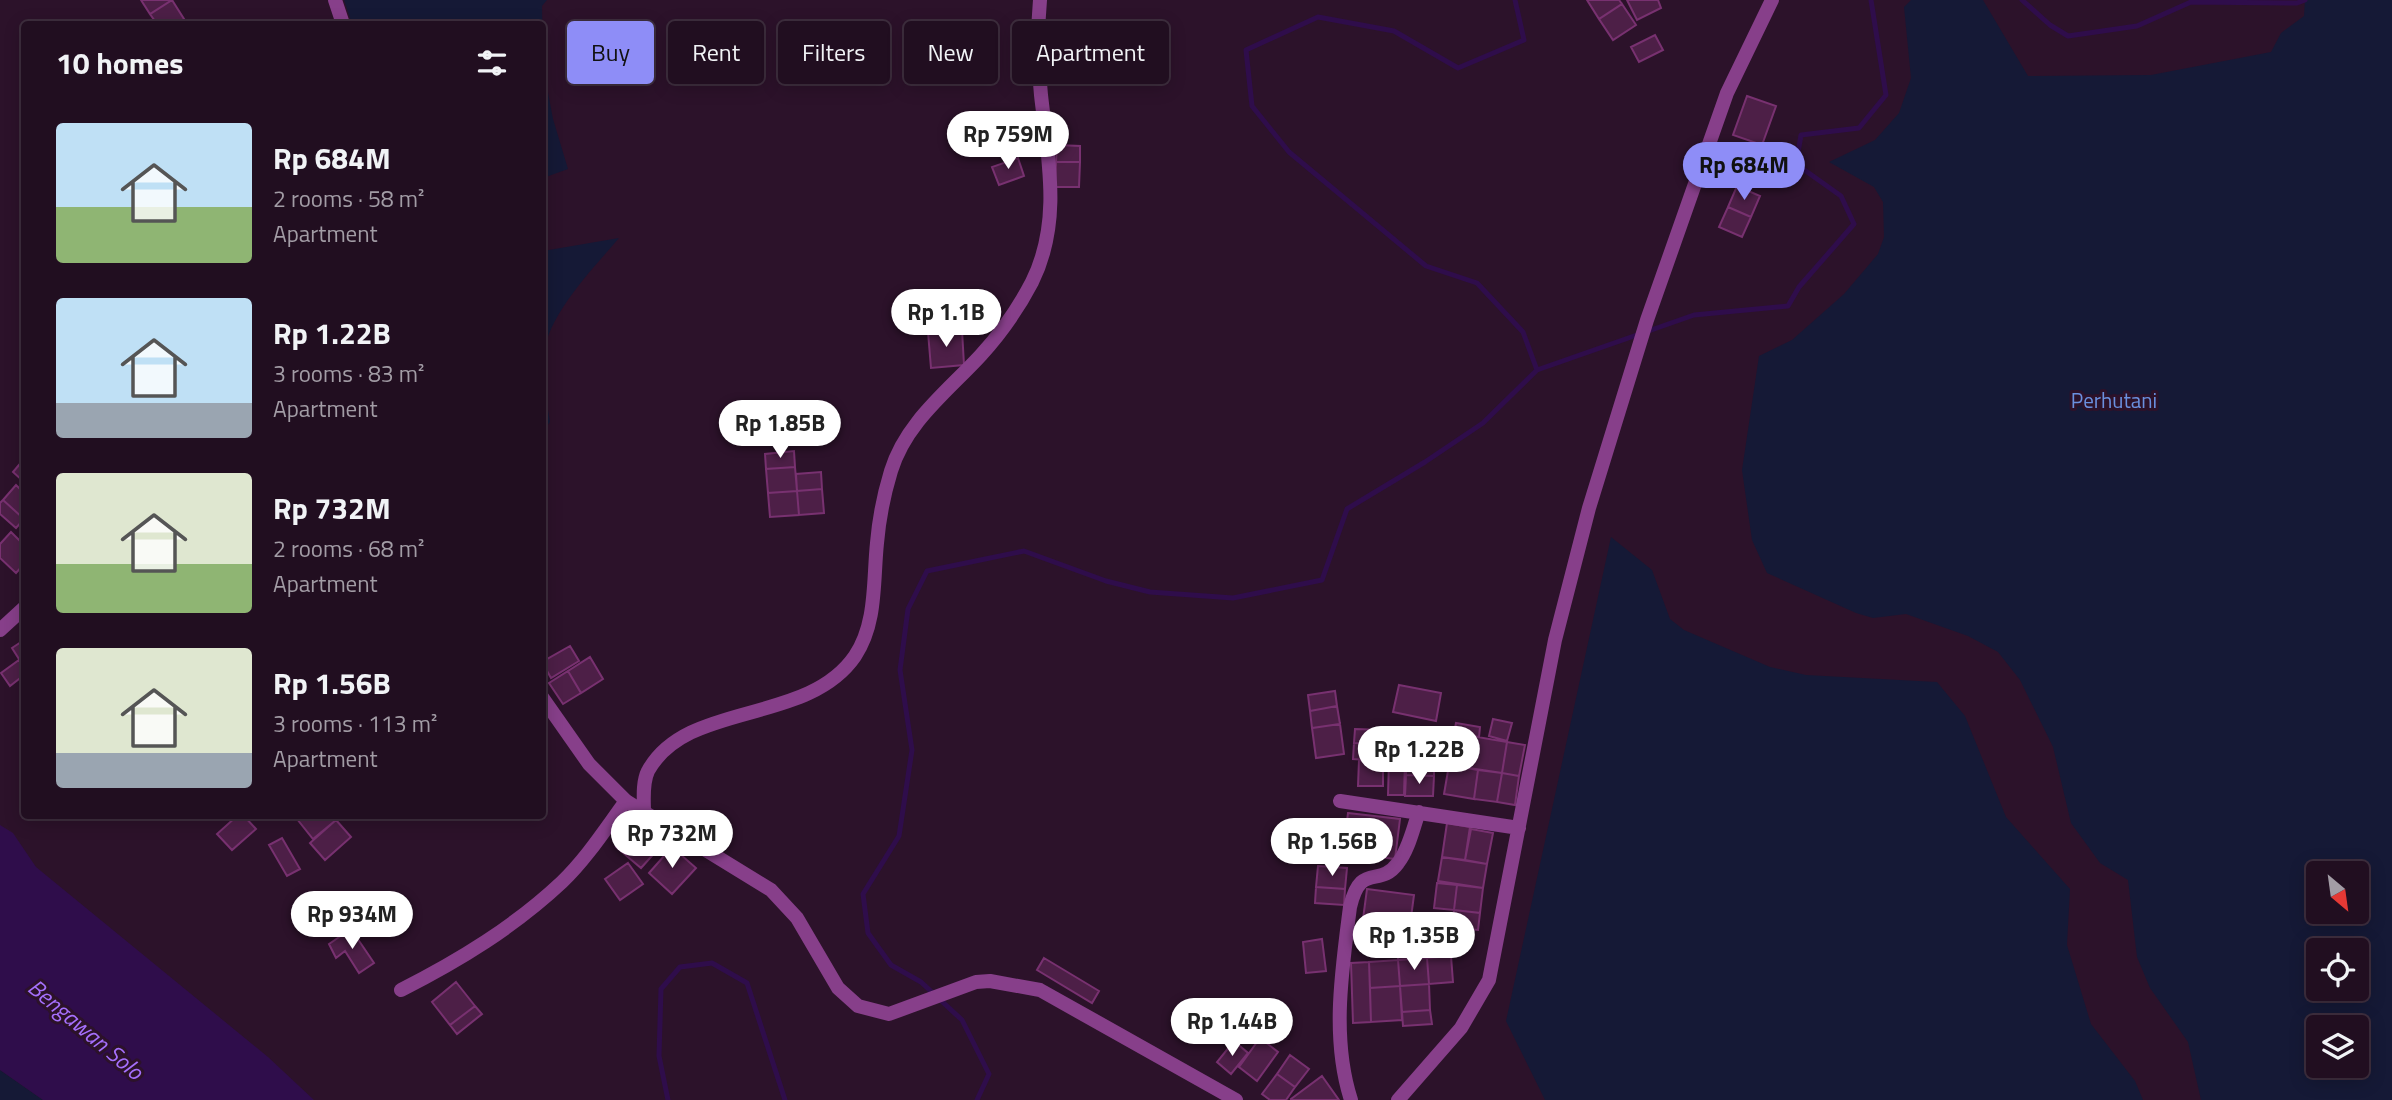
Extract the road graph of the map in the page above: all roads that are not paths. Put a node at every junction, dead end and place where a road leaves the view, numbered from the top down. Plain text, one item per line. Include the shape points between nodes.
1 (335, 0) edge
2 (1040, 0) edge
3 (1772, 0) edge
4 (342, 21) edge
5 (21, 611) edge
6 (0, 630) edge
7 (546, 703) edge
8 (626, 801) junction
9 (1340, 801) dead end
10 (1419, 812) junction
11 (644, 813) junction
12 (1519, 828) junction
13 (401, 990) dead end
14 (1236, 1100) edge
15 (1351, 1100) edge
16 (1398, 1100) edge

1 - 4 street
2 - 11 street via 1038,52 1052,186 1048,226 1036,270 983,353 908,433 891,470 878,527 872,611 860,646 842,671 815,691 676,740 648,772
3 - 12 street via 1727,93 1647,320 1589,508 1555,639
5 - 6 street
7 - 8 street via 589,764
8 - 11 street
8 - 13 street via 564,880 526,913 462,958
9 - 10 street
10 - 12 street
10 - 15 street via 1399,862 1390,872 1362,880 1355,887 1339,1038
11 - 14 street via 771,890 797,918 838,988 858,1006 889,1014 976,982 1040,990
12 - 16 street via 1500,936 1485,989 1461,1028

